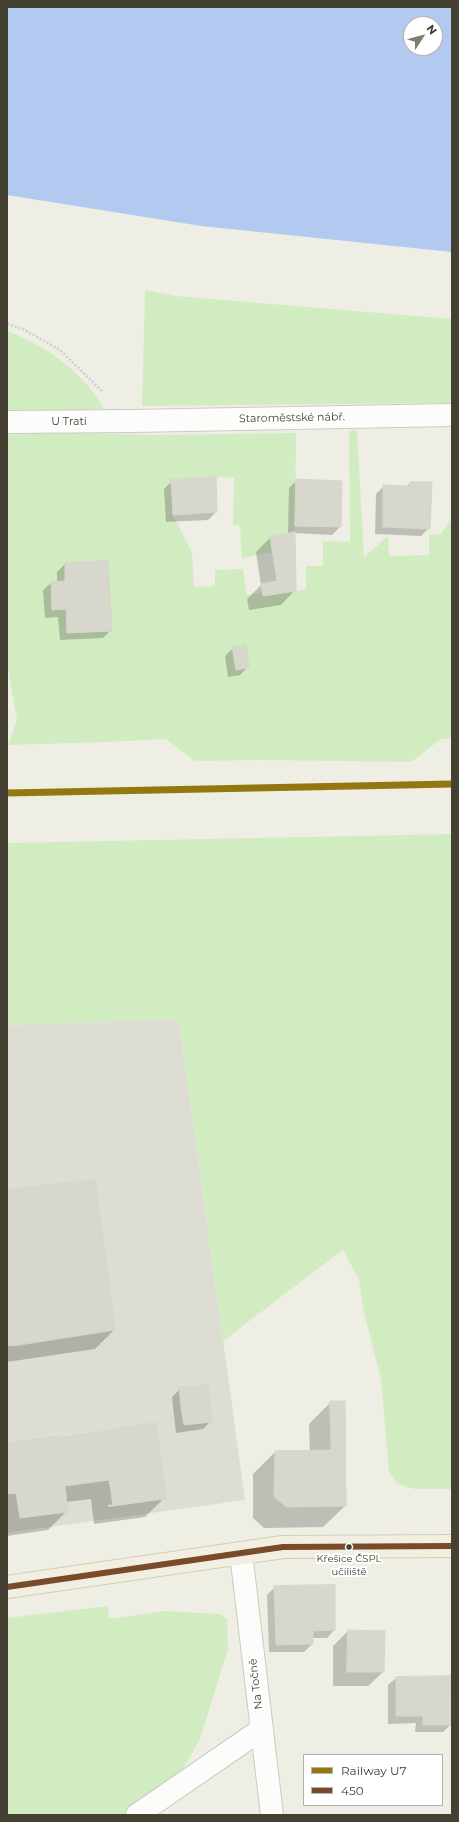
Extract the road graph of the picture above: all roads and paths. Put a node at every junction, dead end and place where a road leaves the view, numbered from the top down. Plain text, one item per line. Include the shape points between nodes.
1 (7, 324) edge
2 (452, 416) edge
3 (132, 421) junction
4 (7, 422) edge
5 (452, 1546) edge
6 (241, 1553) junction
7 (7, 1586) edge
8 (262, 1729) junction
9 (137, 1815) edge
10 (272, 1815) edge

1 - 3 path via 24,329 60,350
2 - 3 street, Staroměstské nábř.
3 - 4 street, U Trati
5 - 6 main road via 283,1547
6 - 7 main road
6 - 8 street, Na Točně
8 - 9 street
8 - 10 street, Na Točně

